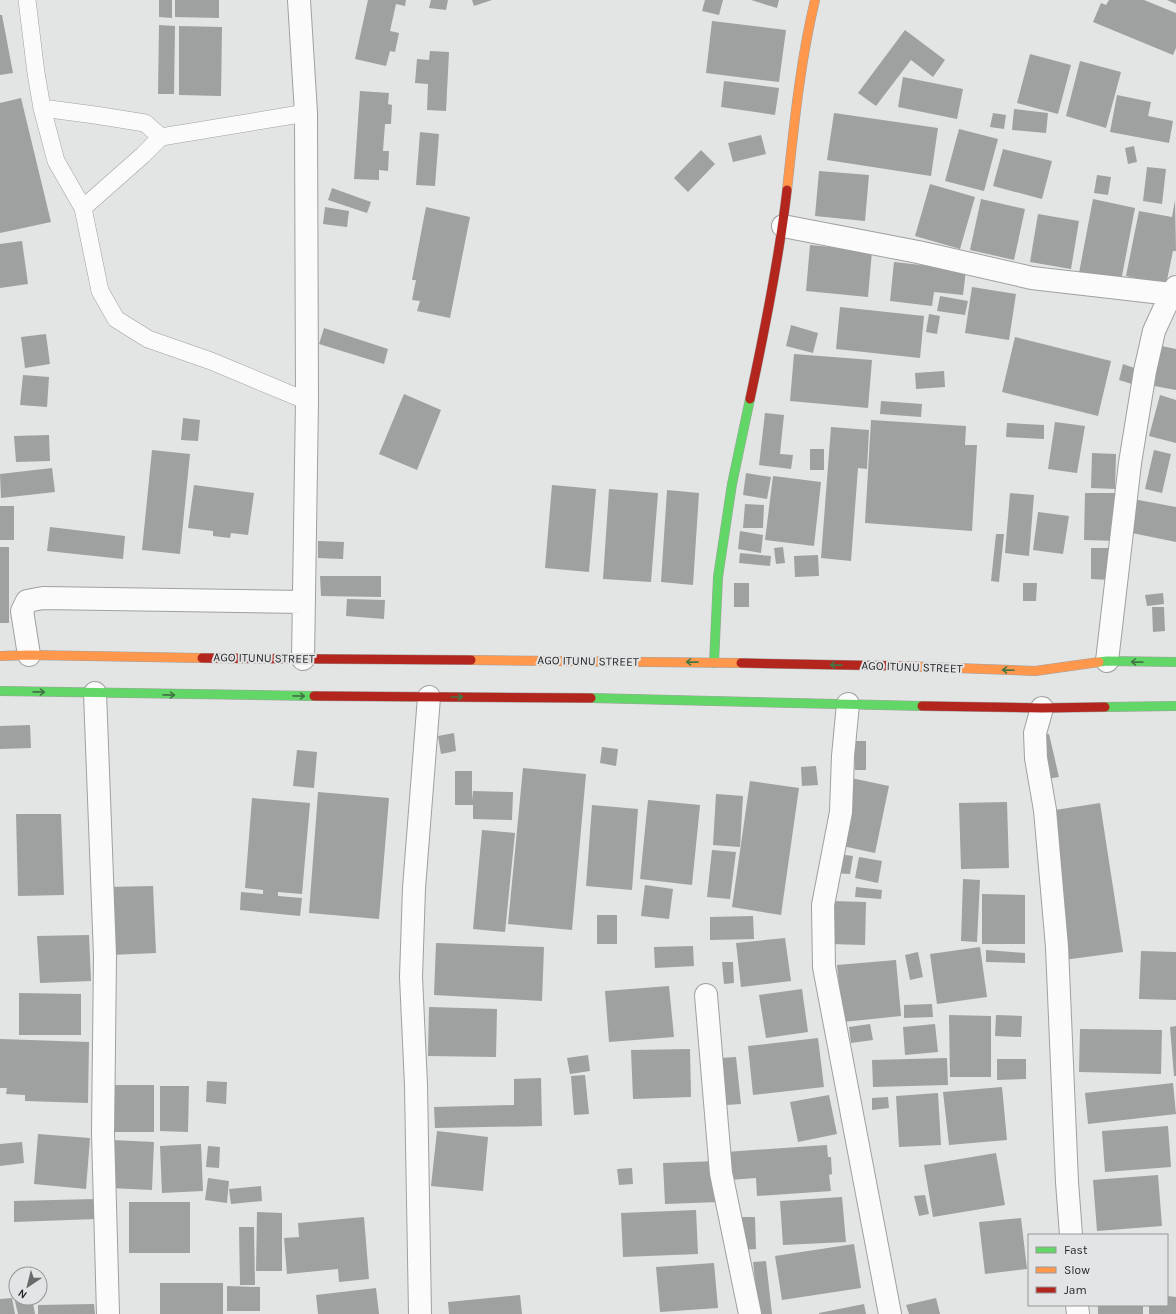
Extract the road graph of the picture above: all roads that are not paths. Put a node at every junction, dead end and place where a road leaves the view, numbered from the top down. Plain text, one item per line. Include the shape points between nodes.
1 (27, 0) edge
2 (299, 0) edge
3 (815, 0) edge
4 (42, 108) junction
5 (306, 114) junction
6 (161, 137) junction
7 (83, 208) junction
8 (783, 226) junction
9 (1174, 291) edge
10 (307, 401) junction
11 (304, 602) junction
12 (29, 654) junction
13 (0, 656) edge
14 (303, 659) junction
15 (1107, 661) junction
16 (1176, 662) edge
17 (714, 663) junction
18 (0, 691) edge
19 (95, 694) junction
20 (429, 697) junction
21 (848, 704) junction
22 (1176, 706) edge
23 (1042, 708) junction
24 (706, 995) dead end
25 (1072, 1234) edge
26 (108, 1314) edge
27 (420, 1314) edge
28 (750, 1314) edge
29 (890, 1314) edge

1 - 4 lane
2 - 5 street
3 - 8 main road via 797,100
4 - 6 lane via 145,123
4 - 7 lane via 56,161
5 - 6 lane
5 - 10 street
6 - 7 lane
7 - 10 lane via 100,291 116,319 148,339 211,361
8 - 9 street via 918,252 1032,278
8 - 17 main road via 769,313 732,484 718,577
9 - 15 street via 1154,331 1144,371 1130,463
10 - 11 street
11 - 12 street via 43,598 27,601 22,611
11 - 14 street
12 - 13 main road, AGO ITUNU STREET
12 - 14 main road, AGO ITUNU STREET
17 -> 14 main road, AGO ITUNU STREET
16 -> 15 main road, AGO ITUNU STREET
15 -> 17 main road, AGO ITUNU STREET via 1035,671
18 -> 19 main road
19 -> 20 main road
19 - 26 street via 105,956 102,1133
20 -> 21 main road via 640,698
20 - 27 street via 414,888 411,977 416,1085
21 - 23 main road
21 - 29 street via 842,756 841,812 823,905 824,967
22 - 23 main road
23 - 25 street via 1035,733 1036,758 1045,810 1057,948
24 - 28 street via 721,1173

